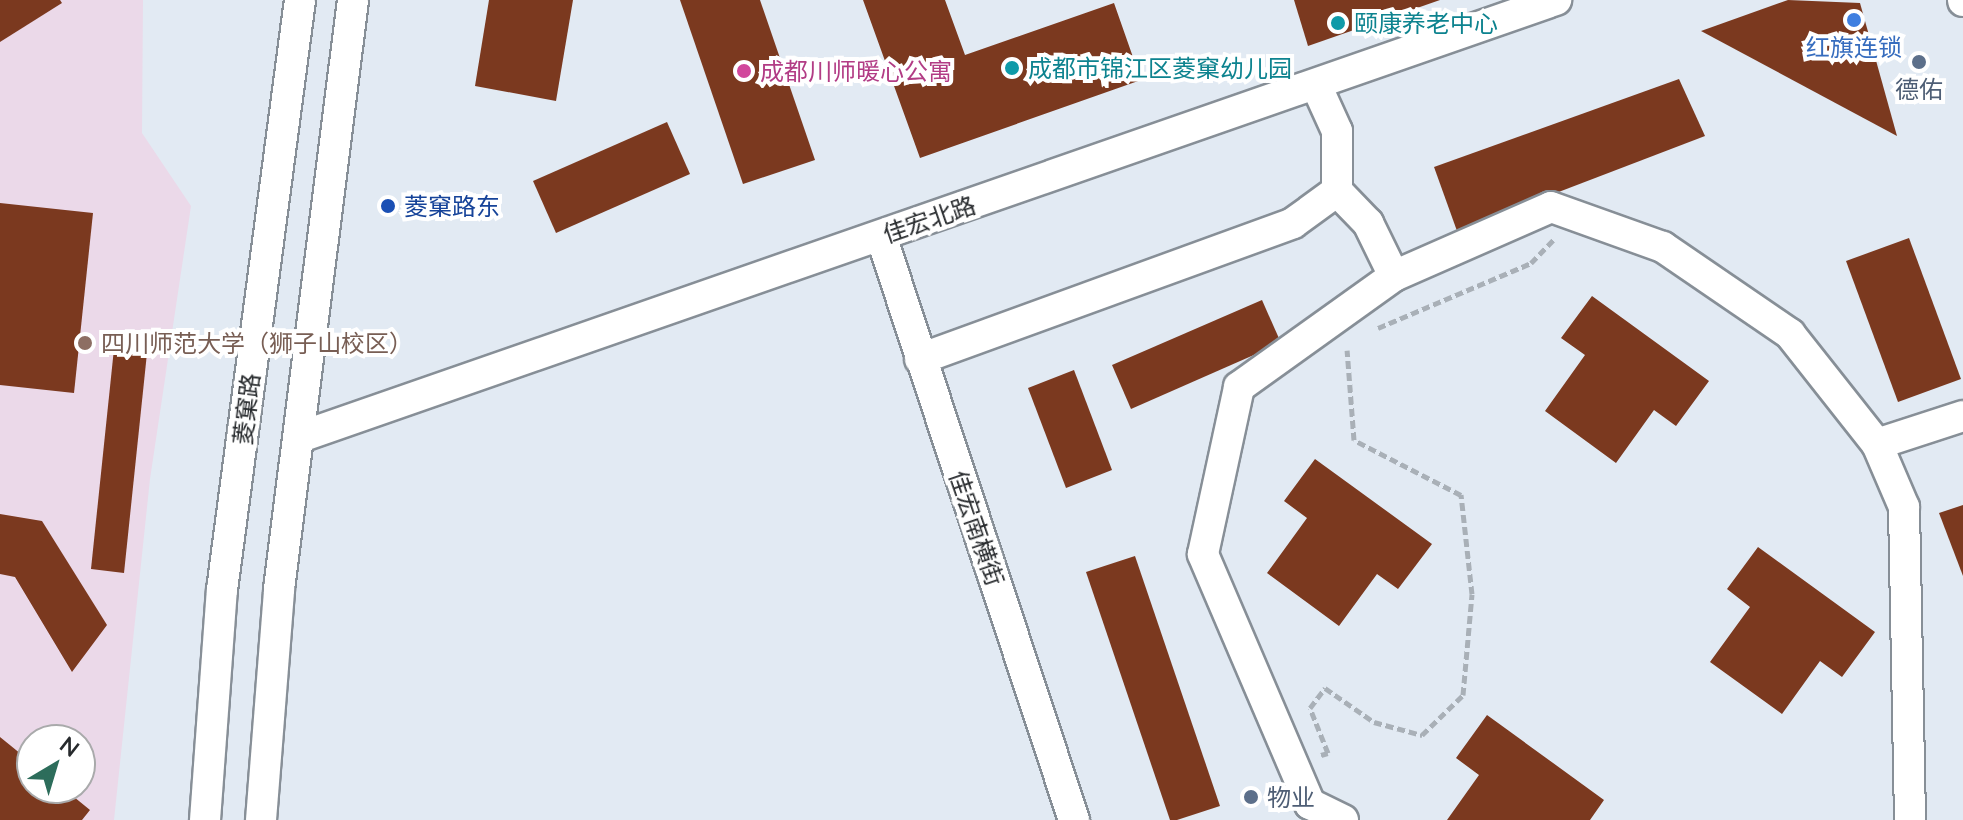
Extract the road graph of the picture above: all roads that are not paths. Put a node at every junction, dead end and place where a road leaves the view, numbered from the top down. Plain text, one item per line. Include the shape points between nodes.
1 (300, 0) edge
2 (353, 0) edge
3 (1556, 0) edge
4 (1316, 85) junction
5 (1337, 191) junction
6 (881, 236) junction
7 (1394, 276) junction
8 (920, 359) junction
9 (1963, 416) edge
10 (303, 436) junction
11 (1877, 444) junction
12 (1300, 812) edge
13 (205, 820) edge
14 (261, 820) edge
15 (1074, 820) edge
16 (1343, 820) edge
17 (1910, 820) edge

1 - 13 street, 菱窠路 via 222,590
2 - 10 street
3 - 4 street, 佳宏北路
4 - 5 street via 1337,131
4 - 6 street, 佳宏北路
5 - 7 street via 1368,223
5 - 8 street via 1293,223
6 - 8 street, 佳宏南横街
6 - 10 street, 佳宏北路
7 - 11 street via 1551,207 1663,247 1790,334
7 - 12 street via 1239,387 1203,554 1294,766
8 - 15 street, 佳宏南横街
9 - 11 street
10 - 14 street via 279,589
11 - 17 street via 1904,507
12 - 16 street

